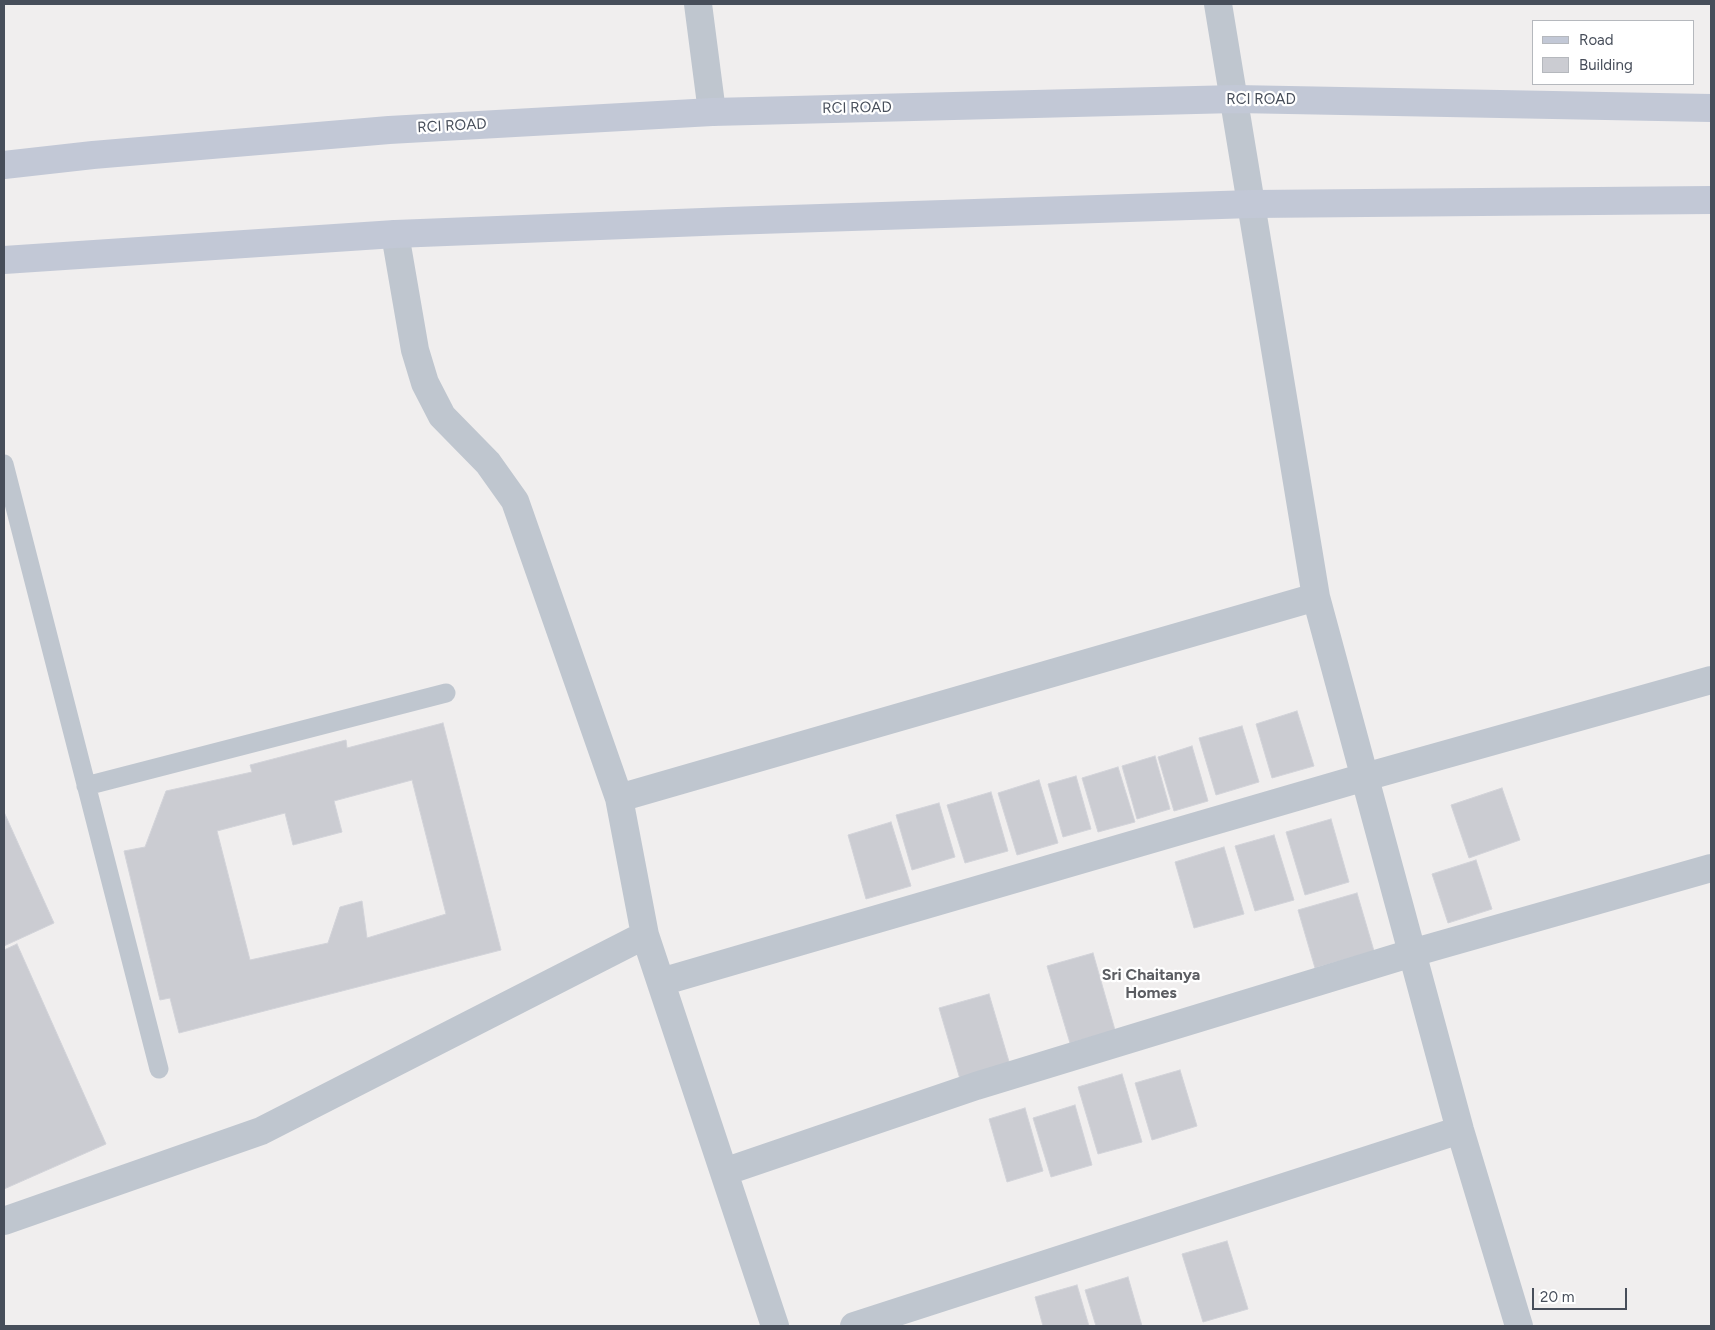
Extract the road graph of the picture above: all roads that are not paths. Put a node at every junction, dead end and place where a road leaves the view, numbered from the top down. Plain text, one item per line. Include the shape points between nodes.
1 (698, 4) edge
2 (1218, 4) edge
3 (1236, 99) junction
4 (1711, 108) edge
5 (712, 112) junction
6 (4, 165) edge
7 (1711, 200) edge
8 (1252, 204) junction
9 (395, 234) junction
10 (4, 260) edge
11 (4, 464) edge
12 (1316, 597) junction
13 (1711, 680) edge
14 (446, 693) dead end
15 (1365, 777) junction
16 (86, 786) junction
17 (618, 798) junction
18 (1711, 868) edge
19 (645, 935) junction
20 (1412, 953) junction
21 (661, 982) junction
22 (159, 1069) dead end
23 (1460, 1130) junction
24 (724, 1172) junction
25 (4, 1221) edge
26 (775, 1326) edge
27 (854, 1326) edge
28 (1517, 1326) edge

1 - 5 street
2 - 3 street
3 - 4 main road, RCI ROAD
3 - 5 main road, RCI ROAD
3 - 8 street
5 - 6 main road, RCI ROAD via 389,130
7 - 8 main road
8 - 9 main road
8 - 12 street
9 - 10 main road
9 - 17 street via 415,350 425,383 442,416 488,463 515,501
11 - 16 lane
12 - 15 street
12 - 17 street
13 - 15 street
14 - 16 lane
15 - 20 street
15 - 21 street
16 - 22 lane
17 - 19 street
18 - 20 street
19 - 21 street
19 - 25 street via 261,1131
20 - 23 street
20 - 24 street via 976,1086
21 - 24 street
23 - 27 street
23 - 28 street
24 - 26 street

